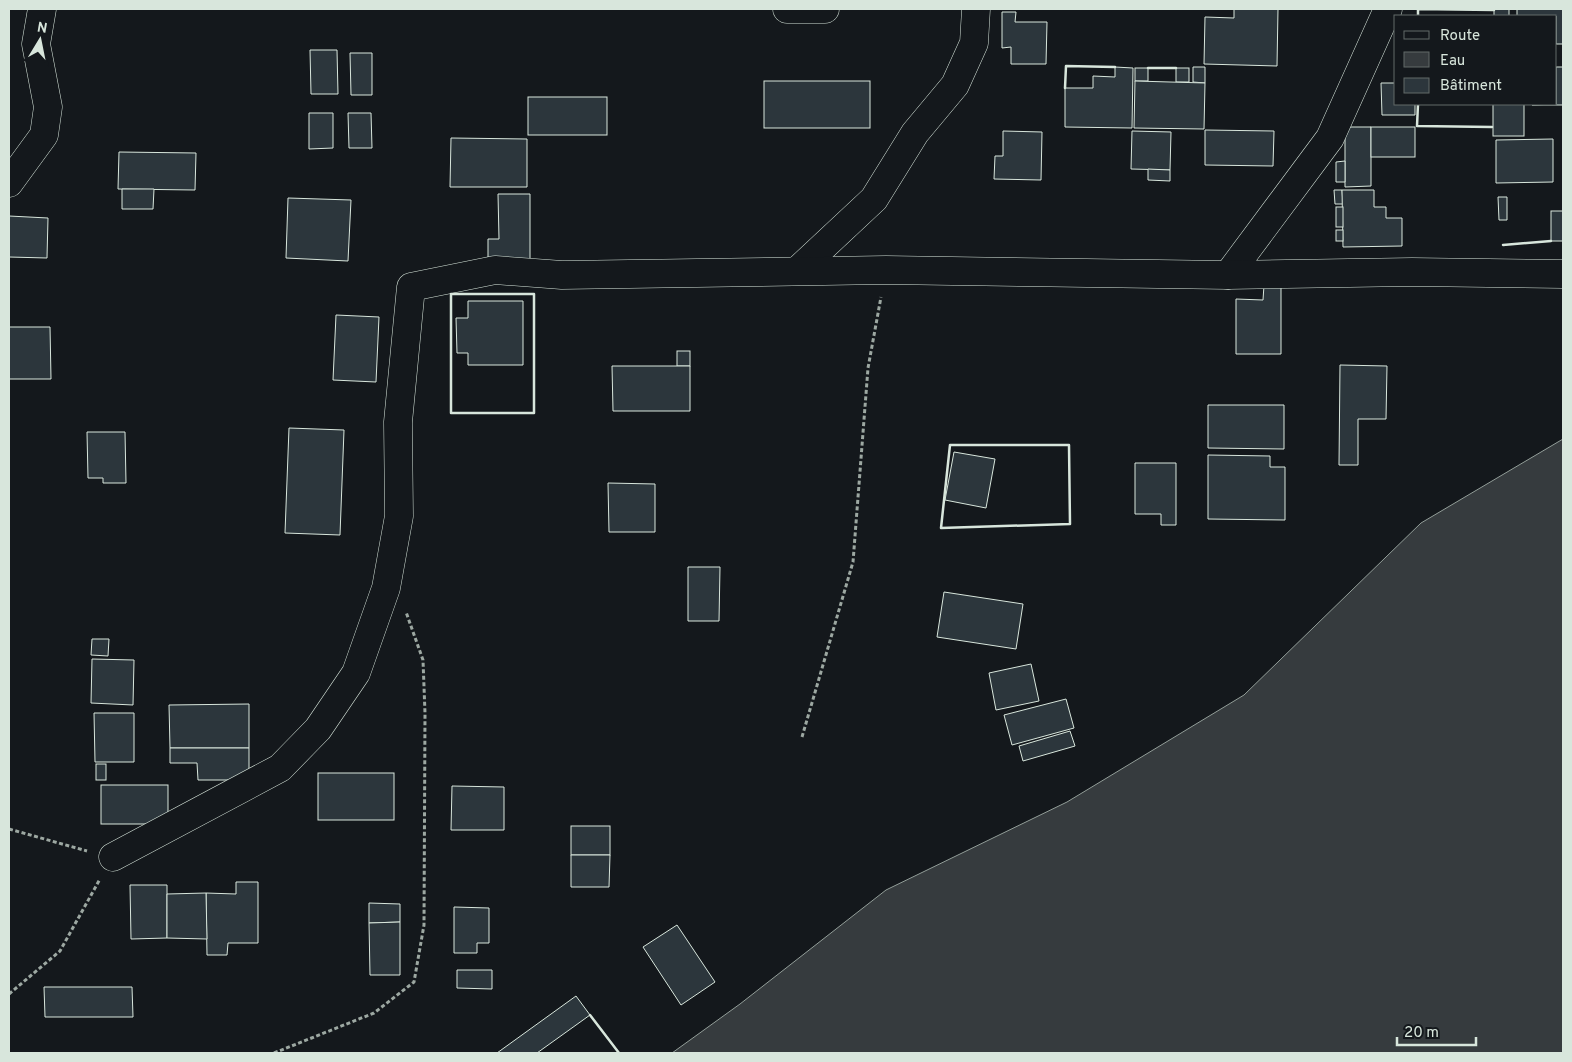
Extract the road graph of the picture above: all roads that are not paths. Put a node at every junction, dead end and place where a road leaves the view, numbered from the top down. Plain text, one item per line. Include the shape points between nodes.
1 (42, 9) edge
2 (787, 9) edge
3 (825, 9) edge
4 (976, 9) edge
5 (1388, 9) edge
6 (9, 183) edge
7 (797, 271) junction
8 (1563, 274) edge
9 (1228, 275) junction
10 (113, 857) road end

1 - 6 street via 36,44 48,107 44,135
2 - 3 street
4 - 7 street via 974,43 955,85 915,133 874,198
5 - 9 street via 1330,138
7 - 9 street
7 - 10 street via 590,275 495,270 412,287 398,422 400,516 386,588 356,673 318,729 280,768
8 - 9 street

